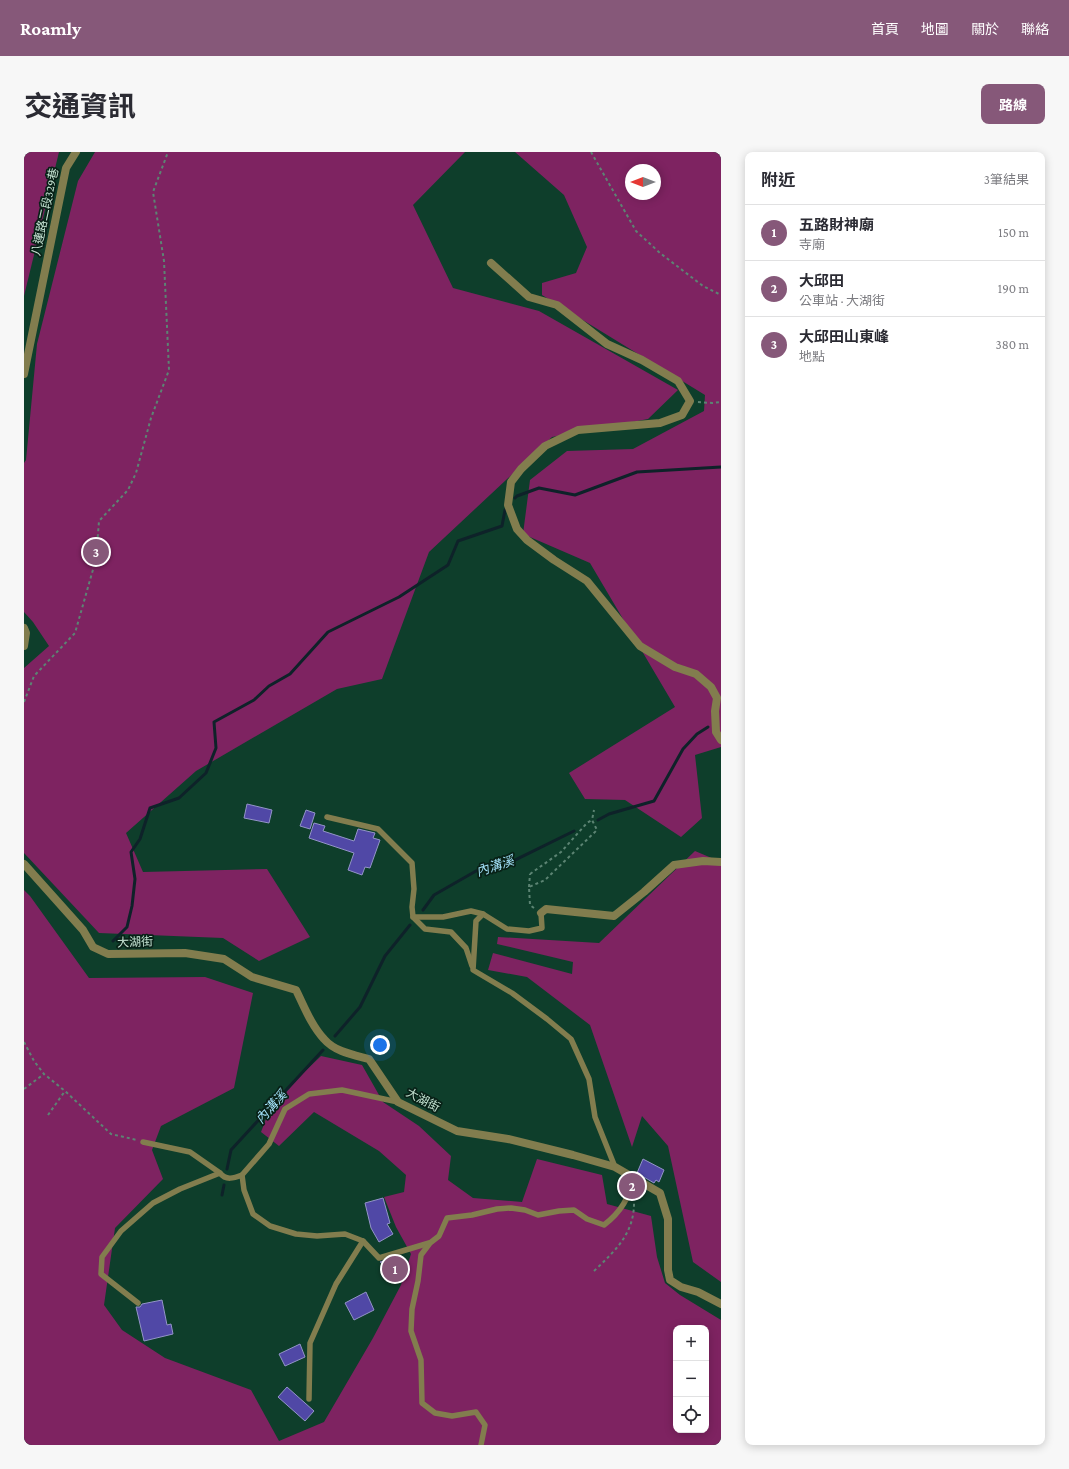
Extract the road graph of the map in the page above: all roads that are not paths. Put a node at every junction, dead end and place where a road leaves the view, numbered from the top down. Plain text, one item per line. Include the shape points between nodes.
1 (76, 152) edge
2 (491, 263) dead end
3 (24, 374) edge
4 (24, 628) edge
5 (24, 646) edge
6 (721, 740) edge
7 (327, 817) dead end
8 (721, 862) edge
9 (24, 864) edge
10 (541, 913) joint
11 (483, 914) junction
12 (413, 917) junction
13 (473, 970) junction
14 (398, 1102) junction
15 (144, 1142) road end
16 (615, 1167) junction
17 (220, 1173) junction
18 (242, 1176) junction
19 (634, 1177) junction
20 (363, 1241) junction
21 (430, 1243) junction
22 (138, 1303) dead end
23 (721, 1304) edge
24 (309, 1399) dead end
25 (481, 1445) edge

1 - 3 street, 八連路二段329巷 via 66,168
2 - 6 street via 529,297 557,305 607,344 678,381 690,401 682,415 660,423 578,430 545,446 511,482 508,504 517,529 527,540 587,581 640,646 676,667 696,674 711,687 717,698 716,732
4 - 5 street
7 - 12 lane via 378,829 412,863
8 - 10 street via 674,865 614,916 546,909
9 - 14 street, 大湖街 via 83,930 93,947 108,954 185,953 224,959 252,977 296,990 324,1040 337,1049 369,1059
10 - 11 lane via 542,928 529,931 507,929
11 - 12 lane via 471,911 443,917
11 - 13 lane via 476,921
12 - 13 lane via 425,929 451,932 466,948
13 - 16 lane via 512,993 547,1018 570,1039 589,1079 595,1117
14 - 16 street, 大湖街 via 457,1131 508,1140
14 - 18 lane via 342,1090 308,1094 286,1109 269,1144
15 - 17 lane via 190,1152
16 - 19 street, 大湖街
17 - 18 lane via 230,1179
17 - 22 lane via 153,1203 121,1230 102,1257 102,1274
18 - 20 lane via 253,1214 270,1226 296,1234 345,1234
19 - 21 lane via 628,1196 615,1216 604,1225 587,1220 574,1210 538,1215 525,1210 497,1209 447,1218 439,1236
19 - 23 street, 大湖街 via 660,1194 668,1219 670,1280
20 - 21 lane via 379,1258
20 - 24 lane via 336,1284 310,1343
21 - 25 lane via 421,1255 412,1309 411,1331 421,1360 422,1403 435,1413 452,1416 476,1412 484,1425

